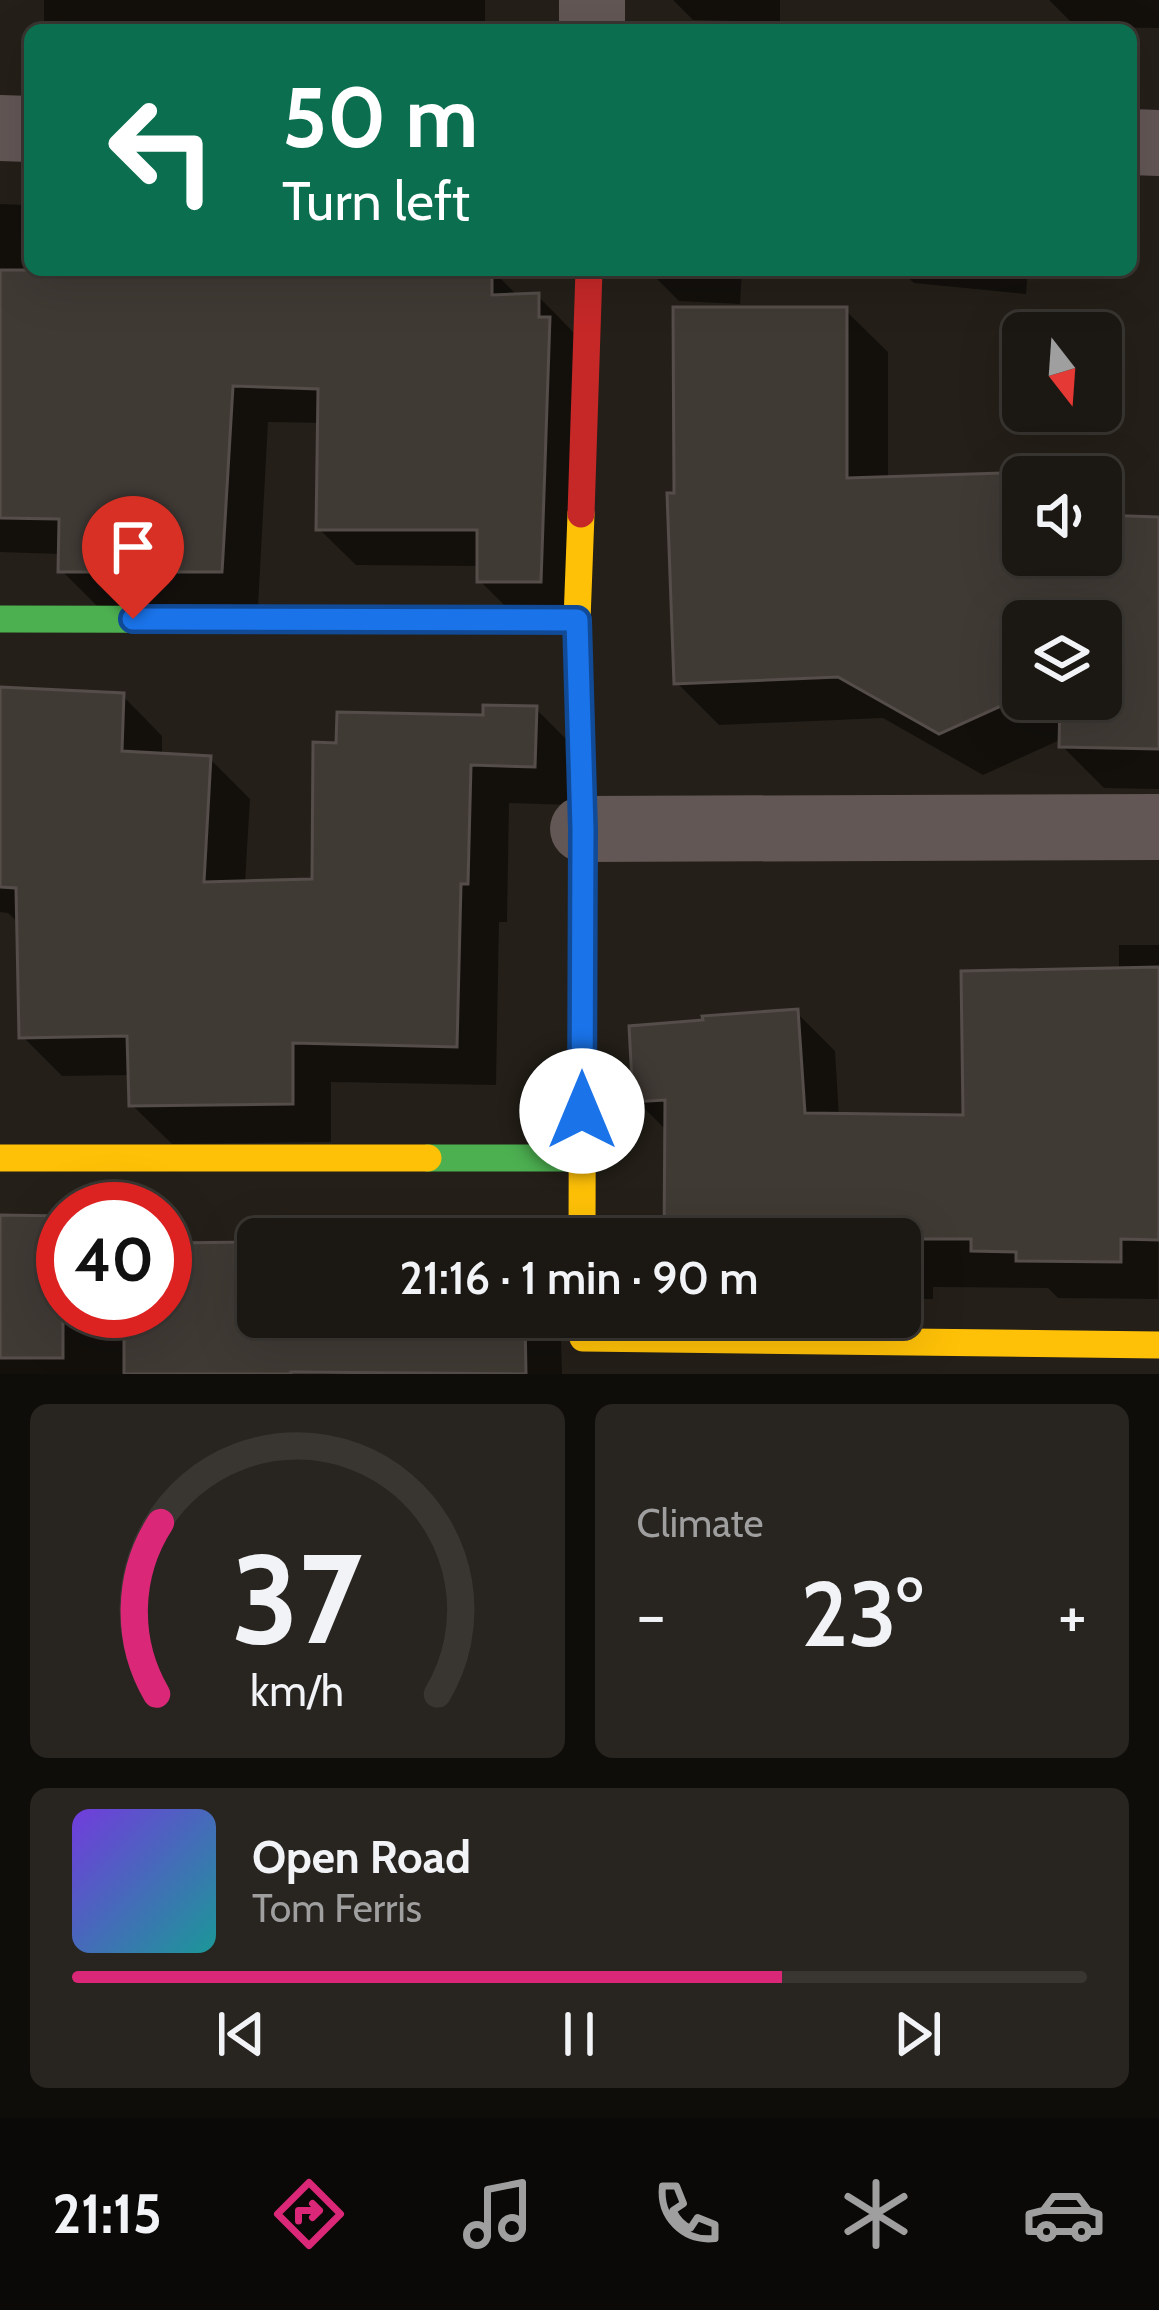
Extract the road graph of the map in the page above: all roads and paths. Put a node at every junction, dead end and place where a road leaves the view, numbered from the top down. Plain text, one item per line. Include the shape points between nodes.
1 (590, 276) edge
2 (0, 619) edge
3 (577, 620) junction
4 (1159, 827) edge
5 (583, 829) junction
6 (0, 1158) edge
7 (582, 1158) junction
8 (582, 1218) edge
9 (583, 1343) edge
10 (1159, 1345) edge

1 - 3 street
2 - 3 street
3 - 5 street
4 - 5 street
5 - 7 street
6 - 7 street
7 - 8 street
9 - 10 street

